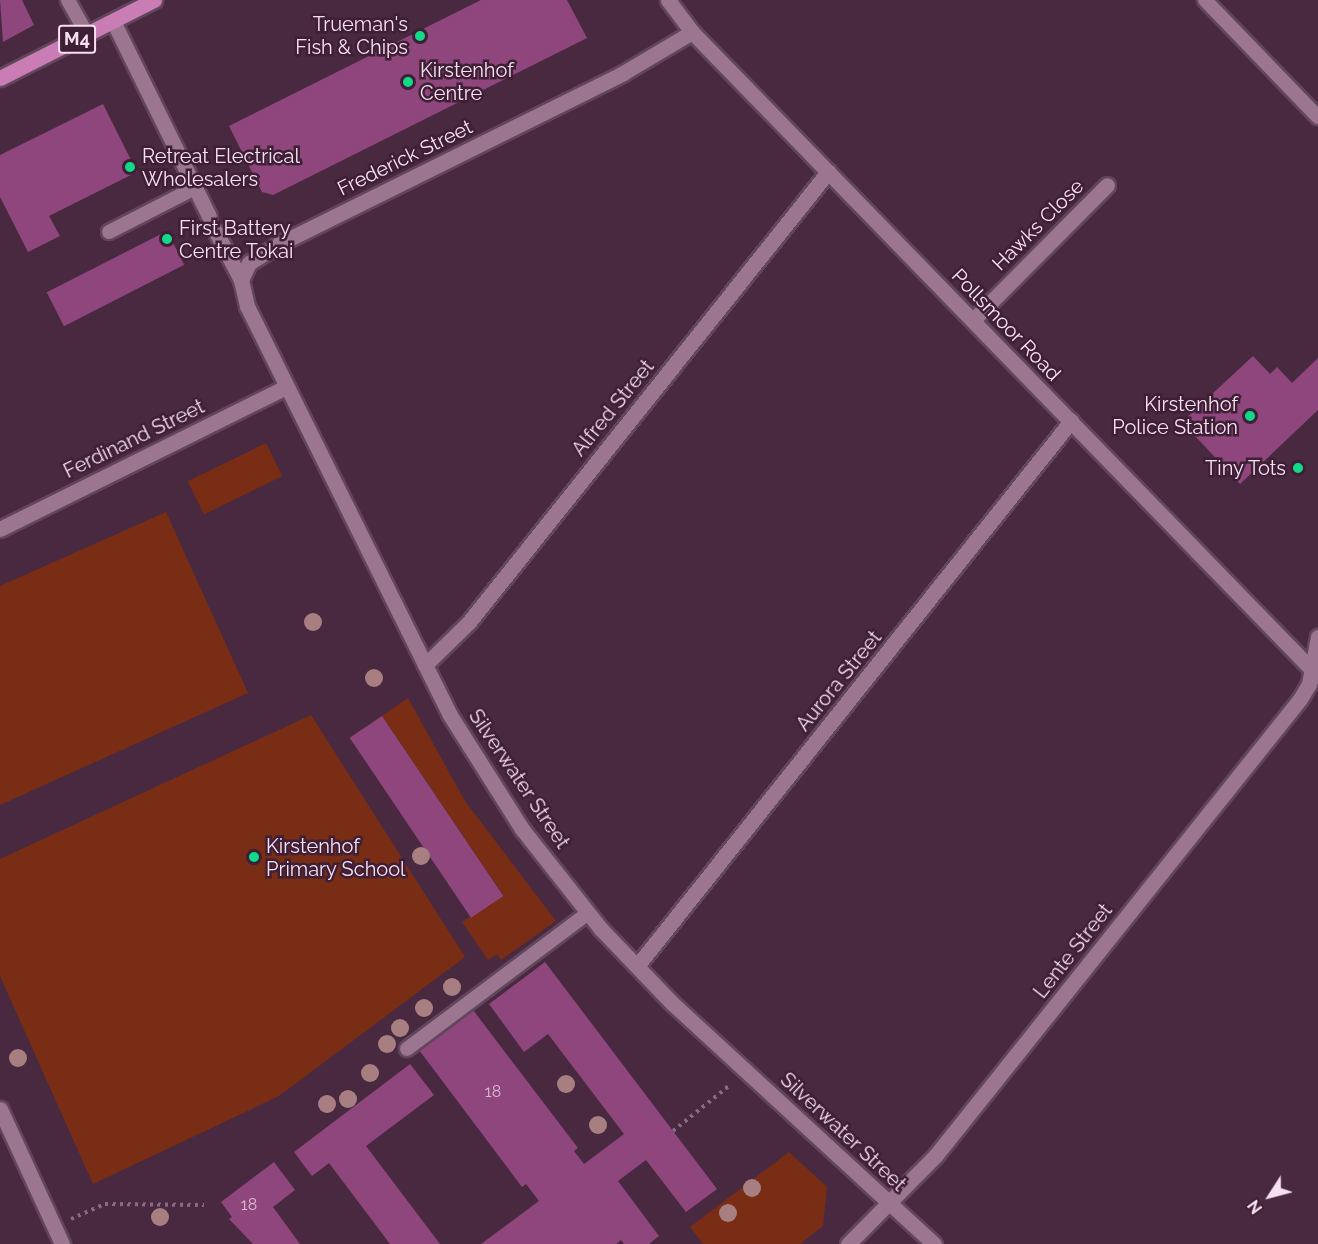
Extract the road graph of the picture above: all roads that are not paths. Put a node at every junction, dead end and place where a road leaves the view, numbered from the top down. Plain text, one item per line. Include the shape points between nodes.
1 (68, 0) edge
2 (154, 0) edge
3 (668, 0) edge
4 (1205, 0) edge
5 (113, 21) junction
6 (692, 32) junction
7 (87, 34) junction
8 (0, 78) edge
9 (1318, 117) edge
10 (828, 172) junction
11 (1107, 185) dead end
12 (195, 188) junction
13 (209, 216) dead end
14 (109, 232) dead end
15 (216, 232) dead end
16 (241, 280) junction
17 (973, 320) junction
18 (286, 387) junction
19 (1071, 421) junction
20 (0, 529) edge
21 (1318, 637) edge
22 (425, 665) junction
23 (1315, 673) edge
24 (588, 913) junction
25 (637, 966) junction
26 (407, 1049) dead end
27 (0, 1109) edge
28 (889, 1204) junction
29 (62, 1244) edge
30 (848, 1244) edge
31 (934, 1244) edge

1 - 7 lane
2 - 5 main road, M4
3 - 6 street, Pollsmoor Road
4 - 9 lane
5 - 7 main road, M4
5 - 12 street
6 - 10 street, Pollsmoor Road
6 - 16 street, Frederick Street via 623,73 279,244 249,263
7 - 8 main road, M4
10 - 17 street, Pollsmoor Road
10 - 22 street, Alfred Street via 469,622
11 - 17 street, Hawks Close
12 - 13 street
12 - 14 lane
15 - 16 street, Silverwater Street
16 - 18 street, Silverwater Street via 247,306
17 - 19 street, Pollsmoor Road
18 - 20 street, Ferdinand Street
18 - 22 street, Silverwater Street
19 - 23 street, Pollsmoor Road
19 - 25 street, Aurora Street
21 - 23 street, Lente Street
22 - 24 street, Silverwater Street via 485,773
23 - 28 street, Lente Street via 1300,699 1151,887 951,1136
24 - 25 street, Silverwater Street
24 - 26 lane
25 - 28 street, Silverwater Street
27 - 29 street
28 - 30 street, Lente Street
28 - 31 street, Silverwater Street

